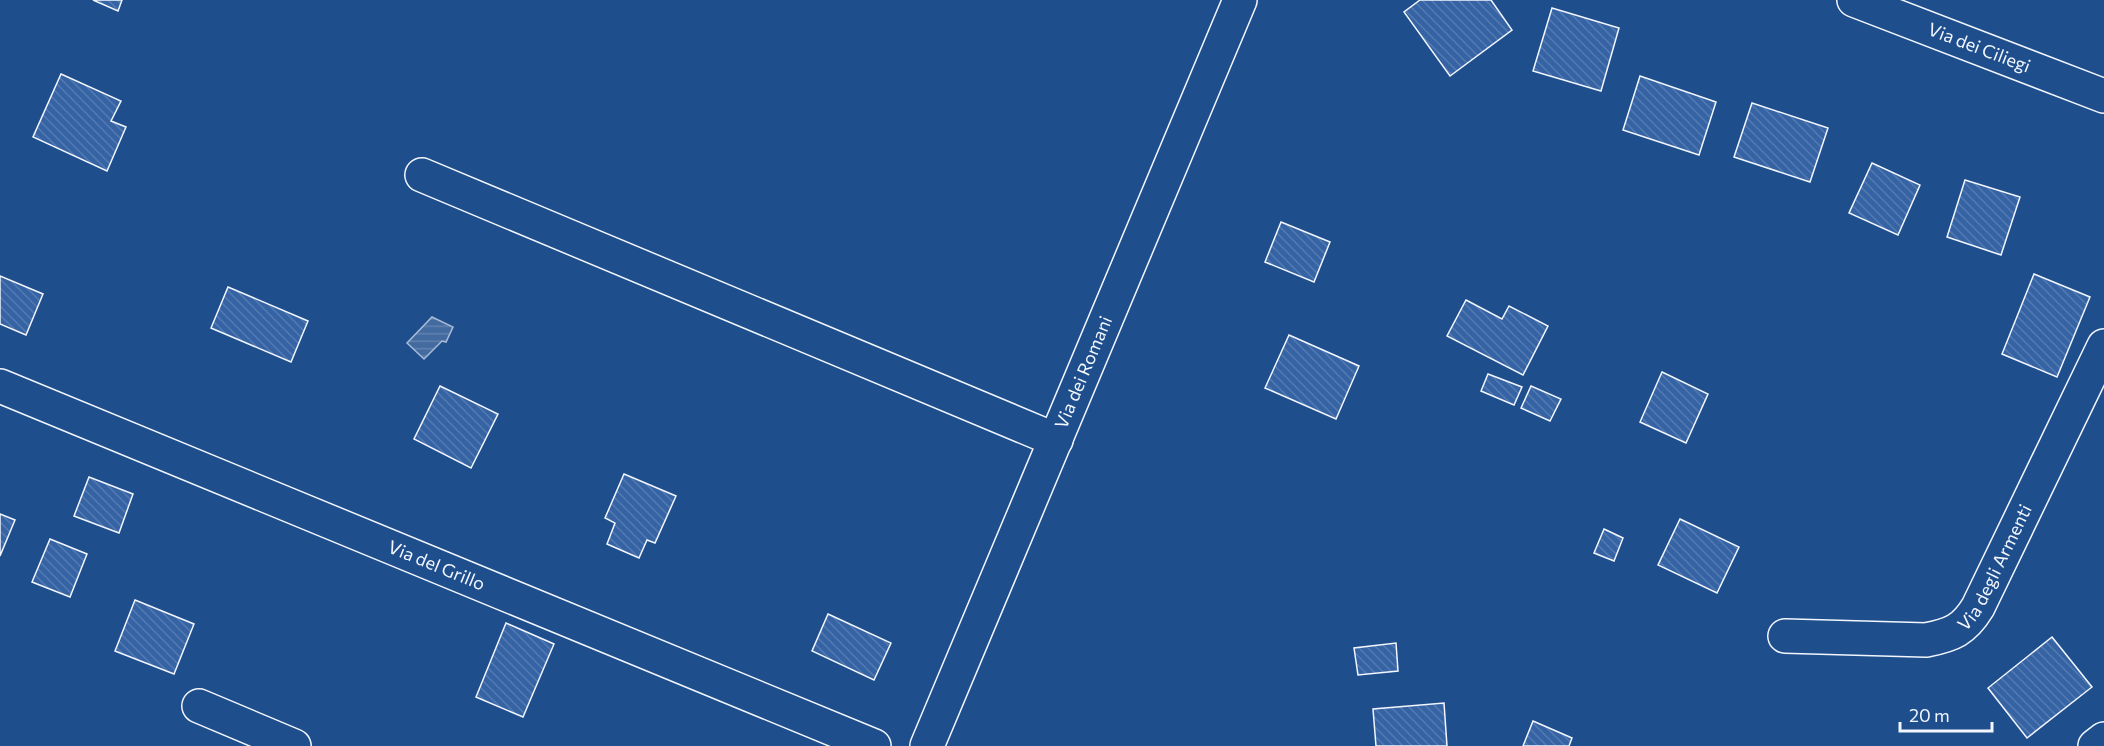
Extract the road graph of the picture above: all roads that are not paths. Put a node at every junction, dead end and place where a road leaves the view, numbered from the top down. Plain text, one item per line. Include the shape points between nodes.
1 (1240, 0) edge
2 (1854, 0) edge
3 (2104, 96) edge
4 (422, 174) dead end
5 (2104, 346) edge
6 (0, 386) edge
7 (1056, 440) junction
8 (1785, 636) dead end
9 (199, 706) dead end
10 (2104, 739) edge
11 (294, 746) edge
12 (874, 746) edge
13 (927, 746) edge
14 (2095, 746) edge

1 - 7 street, Via dei Romani
2 - 3 street, Via dei Ciliegi
4 - 7 street
5 - 8 street, Via degli Armenti via 1978,607 1963,626 1946,636 1926,640
6 - 12 street, Via del Grillo
7 - 13 street, Via dei Romani
9 - 11 street
10 - 14 street

